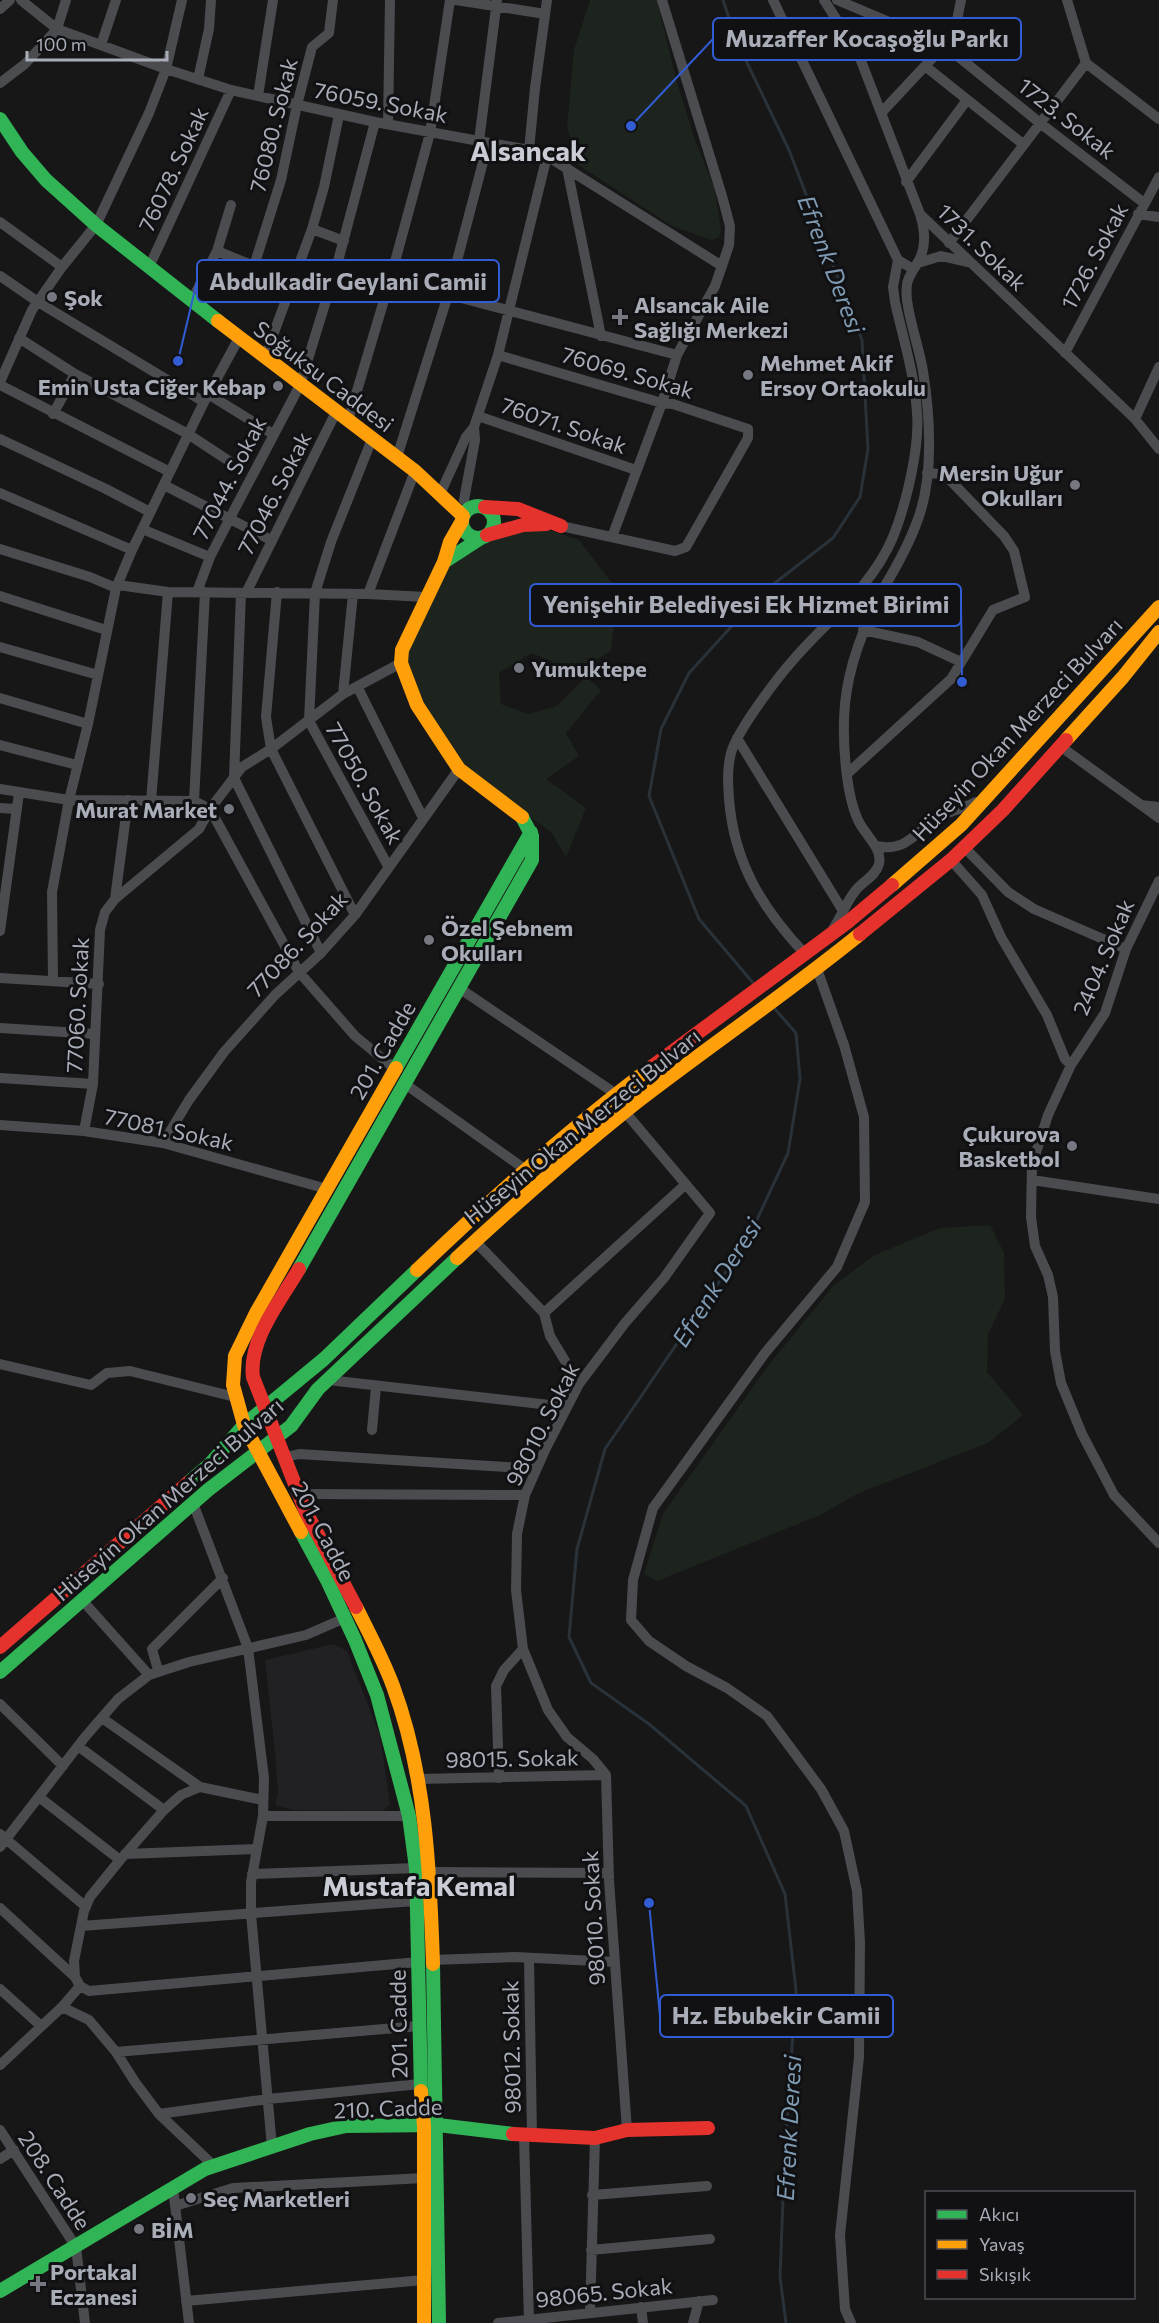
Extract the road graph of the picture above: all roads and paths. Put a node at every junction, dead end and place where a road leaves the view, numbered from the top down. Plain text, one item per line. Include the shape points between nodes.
1 (10, 0) edge
2 (21, 0) edge
3 (66, 0) edge
4 (116, 0) edge
5 (182, 0) edge
6 (211, 0) edge
7 (273, 0) edge
8 (333, 0) edge
9 (390, 0) edge
10 (450, 0) edge
11 (456, 0) edge
12 (547, 0) edge
13 (662, 0) edge
14 (772, 0) edge
15 (824, 0) edge
16 (837, 0) edge
17 (961, 0) edge
18 (1067, 0) edge
19 (497, 3) edge
20 (0, 9) edge
21 (545, 14) junction
22 (57, 29) junction
23 (101, 45) junction
24 (944, 45) junction
25 (1086, 63) junction
26 (925, 66) junction
27 (166, 69) junction
28 (198, 79) junction
29 (0, 83) edge
30 (231, 90) junction
31 (258, 96) junction
32 (967, 100) junction
33 (297, 105) junction
34 (882, 112) junction
35 (339, 115) junction
36 (1159, 119) edge
37 (375, 122) junction
38 (1040, 123) junction
39 (388, 124) junction
40 (3, 128) edge
41 (430, 133) junction
42 (484, 142) junction
43 (1023, 144) junction
44 (529, 150) junction
45 (547, 156) junction
46 (567, 168) junction
47 (1159, 177) edge
48 (906, 182) junction
49 (1144, 203) junction
50 (231, 206) dead end
51 (920, 214) junction
52 (1138, 214) junction
53 (1159, 217) edge
54 (0, 222) edge
55 (96, 225) junction
56 (312, 229) junction
57 (344, 242) junction
58 (950, 243) junction
59 (217, 251) junction
60 (898, 260) junction
61 (972, 263) junction
62 (337, 265) junction
63 (150, 266) junction
64 (254, 266) junction
65 (723, 266) junction
66 (915, 266) junction
67 (62, 267) junction
68 (0, 278) edge
69 (390, 280) junction
70 (290, 293) junction
71 (448, 295) junction
72 (192, 300) junction
73 (38, 302) junction
74 (509, 312) junction
75 (601, 336) junction
76 (19, 338) junction
77 (239, 338) junction
78 (1065, 353) junction
79 (498, 355) junction
80 (677, 356) junction
81 (265, 357) junction
82 (1159, 367) edge
83 (75, 374) junction
84 (0, 384) edge
85 (300, 385) junction
86 (206, 398) junction
87 (662, 403) junction
88 (336, 412) junction
89 (53, 414) junction
90 (478, 416) junction
91 (1135, 419) junction
92 (348, 421) junction
93 (474, 427) junction
94 (189, 434) junction
95 (273, 434) junction
96 (0, 439) edge
97 (372, 439) junction
98 (1159, 449) edge
99 (397, 457) junction
100 (232, 463) dead end
101 (636, 470) junction
102 (415, 471) junction
103 (170, 472) junction
104 (927, 473) junction
105 (164, 484) junction
106 (0, 493) edge
107 (441, 494) junction
108 (485, 507) junction
109 (465, 511) junction
110 (150, 512) junction
111 (230, 518) junction
112 (561, 526) junction
113 (142, 529) junction
114 (484, 536) junction
115 (612, 537) junction
116 (271, 540) junction
117 (0, 549) edge
118 (132, 550) junction
119 (210, 557) junction
120 (444, 562) junction
121 (117, 587) junction
122 (168, 592) junction
123 (201, 592) junction
124 (244, 592) junction
125 (277, 592) junction
126 (315, 593) junction
127 (353, 594) junction
128 (368, 594) junction
129 (0, 596) edge
130 (426, 597) junction
131 (1159, 607) edge
132 (106, 630) junction
133 (863, 630) junction
134 (1158, 635) edge
135 (0, 647) edge
136 (961, 662) junction
137 (401, 663) junction
138 (98, 675) junction
139 (358, 688) junction
140 (343, 694) junction
141 (0, 698) edge
142 (309, 721) junction
143 (88, 724) junction
144 (737, 738) junction
145 (0, 745) edge
146 (1060, 746) junction
147 (271, 749) junction
148 (77, 765) junction
149 (459, 770) junction
150 (848, 773) junction
151 (234, 778) junction
152 (0, 789) edge
153 (19, 793) junction
154 (989, 795) junction
155 (69, 800) junction
156 (128, 800) junction
157 (151, 801) junction
158 (194, 801) junction
159 (1140, 805) junction
160 (1159, 807) edge
161 (0, 808) edge
162 (16, 809) junction
163 (210, 809) junction
164 (423, 818) junction
165 (1159, 818) edge
166 (531, 832) junction
167 (876, 846) junction
168 (964, 847) junction
169 (951, 860) junction
170 (388, 867) junction
171 (1157, 887) edge
172 (115, 899) junction
173 (843, 911) junction
174 (355, 915) junction
175 (0, 932) edge
176 (828, 937) junction
177 (1126, 949) junction
178 (321, 952) junction
179 (800, 958) junction
180 (299, 972) junction
181 (813, 972) junction
182 (0, 978) edge
183 (53, 980) junction
184 (99, 984) junction
185 (459, 988) junction
186 (0, 1028) edge
187 (95, 1034) junction
188 (1071, 1065) junction
189 (395, 1069) junction
190 (0, 1078) edge
191 (93, 1084) junction
192 (405, 1084) junction
193 (616, 1094) junction
194 (626, 1112) junction
195 (0, 1125) edge
196 (84, 1131) junction
197 (163, 1143) junction
198 (526, 1170) junction
199 (1032, 1180) junction
200 (686, 1184) junction
201 (327, 1189) junction
202 (1159, 1199) edge
203 (475, 1241) junction
204 (544, 1313) junction
205 (0, 1364) edge
206 (328, 1380) junction
207 (579, 1384) junction
208 (376, 1387) junction
209 (235, 1397) junction
210 (567, 1407) junction
211 (265, 1409) junction
212 (244, 1425) junction
213 (372, 1430) dead end
214 (277, 1437) junction
215 (258, 1451) junction
216 (286, 1457) junction
217 (536, 1469) junction
218 (298, 1494) junction
219 (525, 1495) junction
220 (193, 1503) junction
221 (1159, 1543) edge
222 (223, 1578) junction
223 (82, 1600) junction
224 (345, 1618) junction
225 (0, 1647) edge
226 (248, 1648) junction
227 (523, 1649) junction
228 (0, 1672) edge
229 (153, 1673) junction
230 (0, 1704) edge
231 (102, 1718) junction
232 (78, 1746) junction
233 (63, 1766) junction
234 (606, 1775) junction
235 (499, 1778) junction
236 (419, 1779) junction
237 (200, 1787) junction
238 (39, 1797) junction
239 (263, 1800) junction
240 (164, 1810) junction
241 (263, 1816) junction
242 (409, 1816) junction
243 (2, 1840) edge
244 (256, 1849) junction
245 (122, 1857) junction
246 (416, 1868) junction
247 (430, 1872) junction
248 (608, 1873) junction
249 (252, 1874) junction
250 (415, 1901) junction
251 (86, 1907) junction
252 (0, 1908) edge
253 (251, 1914) junction
254 (81, 1926) junction
255 (529, 1958) junction
256 (432, 1960) junction
257 (418, 1962) junction
258 (615, 1962) junction
259 (257, 1976) junction
260 (78, 1981) junction
261 (0, 1989) edge
262 (62, 2007) junction
263 (41, 2026) junction
264 (419, 2026) junction
265 (262, 2038) junction
266 (116, 2052) junction
267 (2, 2059) edge
268 (420, 2084) junction
269 (268, 2099) junction
270 (159, 2114) junction
271 (431, 2125) junction
272 (708, 2128) dead end
273 (0, 2130) edge
274 (627, 2130) junction
275 (528, 2135) junction
276 (595, 2138) junction
277 (272, 2147) junction
278 (14, 2150) junction
279 (0, 2159) edge
280 (213, 2166) junction
281 (424, 2178) junction
282 (707, 2186) dead end
283 (172, 2188) junction
284 (592, 2195) junction
285 (175, 2206) junction
286 (710, 2239) dead end
287 (76, 2247) junction
288 (591, 2250) junction
289 (423, 2280) junction
290 (0, 2290) edge
291 (713, 2300) dead end
292 (186, 2301) junction
293 (699, 2301) junction
294 (641, 2307) junction
295 (590, 2313) junction
296 (529, 2321) edge
297 (85, 2323) edge
298 (189, 2323) edge
299 (424, 2323) edge
300 (439, 2323) edge
301 (498, 2323) edge
302 (643, 2323) edge
303 (693, 2323) edge
304 (851, 2323) edge

1 - 20 street
2 - 22 street, 76059. Sokak
3 - 22 street
4 - 23 street
5 - 27 street
6 - 28 street
7 - 31 street
8 - 33 street, 76080. Sokak via 330,33 312,47
9 - 39 street
10 - 41 street
11 - 19 street
12 - 21 street
13 - 65 street via 730,226
14 - 60 street
15 - 34 street, 1731. Sokak via 858,53
16 - 24 street, 1723. Sokak
17 - 24 street via 954,35
18 - 25 street
19 - 21 street
19 - 42 street
21 - 44 street
22 - 23 street, 76059. Sokak
22 - 29 street via 25,64
23 - 27 street, 76059. Sokak
24 - 26 street
24 - 38 street, 1723. Sokak
25 - 36 street
25 - 38 street
26 - 32 street
26 - 34 street
27 - 28 street, 76059. Sokak
27 - 55 street
28 - 30 street, 76059. Sokak
30 - 31 street, 76059. Sokak
30 - 63 street, 76078. Sokak
31 - 33 street, 76059. Sokak
32 - 43 street
32 - 48 street
33 - 35 street, 76059. Sokak
33 - 64 street, 76080. Sokak via 281,180
34 - 48 street, 1731. Sokak
35 - 37 street, 76059. Sokak
35 - 56 street
37 - 39 street, 76059. Sokak
37 - 57 street, 77044. Sokak
38 - 43 street
38 - 49 street, 1723. Sokak
39 - 41 street, 76059. Sokak
40 - 55 main road, Soğuksu Caddesi via 46,180
41 - 42 street, 76059. Sokak
41 - 69 street
42 - 44 street, 76059. Sokak
42 - 71 street
43 - 58 street
44 - 45 street, 76059. Sokak
45 - 46 street, 76059. Sokak
45 - 74 street
46 - 65 street, 76059. Sokak
46 - 75 street
47 - 49 street, 1726. Sokak
48 - 51 street, 1731. Sokak
49 - 52 street, 1726. Sokak
50 - 59 street
51 - 58 street, 1731. Sokak
51 - 66 street via 925,241
52 - 53 street
52 - 78 street, 1726. Sokak
54 - 67 street
55 - 63 main road, Soğuksu Caddesi
55 - 67 street
56 - 57 street
56 - 70 street
57 - 62 street, 77044. Sokak
58 - 61 street, 1731. Sokak
59 - 64 street
59 - 72 street
60 - 66 street
60 - 144 street via 893,287 918,414 915,453 903,509 893,537 867,583 793,660
61 - 66 street via 941,256
61 - 78 street, 1731. Sokak
62 - 69 street
62 - 85 street, 77044. Sokak
63 - 72 main road, Soğuksu Caddesi
64 - 70 street
65 - 80 street
66 - 104 street via 908,279 907,299 929,420
67 - 73 street
68 - 73 street
69 - 71 street
69 - 92 street
70 - 81 street
71 - 74 street
71 - 99 street
72 - 77 main road, Soğuksu Caddesi
73 - 76 street
73 - 86 street
74 - 75 street
74 - 79 street
75 - 80 street
76 - 83 street
76 - 84 street
77 - 81 main road, Soğuksu Caddesi
77 - 86 street
78 - 91 street, 1731. Sokak
79 - 87 street, 76069. Sokak
79 - 90 street
80 - 87 street
81 - 85 main road, Soğuksu Caddesi
82 - 91 street
83 - 89 street
83 - 94 street
84 - 89 street
85 - 88 main road, Soğuksu Caddesi
85 - 95 street, 77044. Sokak
86 - 94 street
86 - 95 street
87 - 101 street
87 - 115 street, 76069. Sokak via 748,429 748,438 686,547 675,551
88 - 92 main road, Soğuksu Caddesi
88 - 116 street, 77046. Sokak
89 - 103 street
90 - 93 street
90 - 101 street, 76071. Sokak
91 - 98 street, 1731. Sokak
92 - 97 main road, Soğuksu Caddesi
93 - 107 street
93 - 109 street
94 - 100 street
94 - 103 street
95 - 111 street, 77044. Sokak
96 - 110 street
97 - 99 main road, Soğuksu Caddesi
97 - 126 street, 77050. Sokak
99 - 102 main road, Soğuksu Caddesi
101 - 115 street
102 - 107 main road, Soğuksu Caddesi
102 - 128 street
103 - 105 street
104 - 133 street via 919,518
104 - 136 street via 950,480 1004,536 1014,551 1024,597 993,610
105 - 110 street
105 - 111 street
106 - 118 street
107 - 109 main road
108 - 109 main road
108 - 112 main road via 518,509
108 - 114 main road via 494,519 491,531
109 - 114 main road via 465,532
109 - 120 main road
110 - 113 street
111 - 116 street
111 - 119 street, 77044. Sokak
112 - 114 main road via 534,523
112 - 115 street
113 - 118 street
113 - 119 street
114 - 120 main road
116 - 124 street, 77046. Sokak
117 - 121 street
118 - 121 street
119 - 123 street, 77044. Sokak
120 - 130 main road
121 - 122 street
121 - 132 street
122 - 123 street
122 - 157 street
123 - 124 street
123 - 158 street, 77044. Sokak
124 - 125 street
124 - 151 street
125 - 126 street
125 - 147 street via 266,717
126 - 127 street
126 - 142 street, 77050. Sokak
127 - 128 street
127 - 140 street
128 - 130 street
129 - 132 street
130 - 137 main road via 402,650
131 - 154 main road, Hüseyin Okan Merzeci Bulvarı
132 - 138 street
133 - 136 street via 918,642
133 - 150 street via 845,703
134 - 146 main road, Hüseyin Okan Merzeci Bulvarı
135 - 138 street
136 - 150 street via 951,679
137 - 139 street, 77060. Sokak
137 - 149 main road via 417,705
138 - 143 street
139 - 140 street, 77060. Sokak
139 - 164 street
140 - 142 street, 77060. Sokak
141 - 143 street
142 - 147 street, 77060. Sokak
142 - 170 street, 77050. Sokak
143 - 148 street
144 - 173 street
144 - 179 street via 730,754 728,781 735,838 755,890
145 - 148 street
146 - 159 street
146 - 168 main road, Hüseyin Okan Merzeci Bulvarı
147 - 151 street, 77060. Sokak via 242,767
147 - 174 street
148 - 155 street
149 - 164 street, 77086. Sokak
149 - 166 main road via 520,815
150 - 167 street via 858,820
151 - 163 street, 77060. Sokak
151 - 178 street
152 - 153 street
153 - 155 street
153 - 162 street
154 - 167 street via 941,816 900,846
154 - 176 main road, Hüseyin Okan Merzeci Bulvarı via 917,864
155 - 156 street
155 - 183 street via 52,892
156 - 157 street
156 - 172 street
157 - 158 street
158 - 163 street
159 - 160 street
159 - 165 street
161 - 162 street
162 - 175 street
163 - 172 street, 77060. Sokak via 198,829
163 - 180 street
164 - 170 street, 77086. Sokak
166 - 185 main road, 201. Cadde via 534,848 527,870
166 - 189 main road, 201. Cadde
167 - 173 street via 878,869 856,890
168 - 169 main road, Hüseyin Okan Merzeci Bulvarı
168 - 177 street via 1008,892 1034,909
169 - 181 main road, Hüseyin Okan Merzeci Bulvarı
169 - 188 street via 982,895 1000,937 1047,1015
170 - 174 street, 77086. Sokak
171 - 177 street, 2404. Sokak
172 - 184 street, 77060. Sokak via 105,912 100,930
173 - 176 street
174 - 178 street, 77086. Sokak
176 - 179 main road, Hüseyin Okan Merzeci Bulvarı
177 - 188 street, 2404. Sokak via 1105,1013
178 - 180 street, 77086. Sokak
179 - 193 main road, Hüseyin Okan Merzeci Bulvarı
180 - 189 street via 355,1036
180 - 197 street, 77086. Sokak via 224,1052
181 - 194 main road, Hüseyin Okan Merzeci Bulvarı
181 - 304 street via 844,1045 864,1116 865,1202 837,1267 765,1353 653,1508 633,1580 631,1620 649,1641 766,1716 821,1789 844,1831 857,1891 860,1942 859,2057 840,2235 845,2309
182 - 183 street
183 - 184 street
184 - 187 street, 77060. Sokak
185 - 192 main road, 201. Cadde
185 - 193 street
186 - 187 street
187 - 191 street, 77060. Sokak
188 - 199 street, 2404. Sokak via 1037,1145
189 - 201 main road, 201. Cadde
190 - 191 street
191 - 196 street, 77060. Sokak
192 - 198 street
192 - 211 main road, 201. Cadde via 255,1349 251,1366
193 - 198 main road, Hüseyin Okan Merzeci Bulvarı
194 - 200 street
194 - 203 main road, Hüseyin Okan Merzeci Bulvarı via 523,1196
195 - 196 street, 77081. Sokak
196 - 197 street, 77081. Sokak
197 - 201 street, 77081. Sokak
198 - 211 main road, Hüseyin Okan Merzeci Bulvarı
199 - 202 street
199 - 221 street, 2404. Sokak via 1035,1246 1053,1297 1055,1351 1061,1383 1114,1495
200 - 204 street
200 - 207 street, 98010. Sokak via 710,1213 664,1278
201 - 209 main road, 201. Cadde via 242,1340 235,1356
203 - 204 street
203 - 206 main road, Hüseyin Okan Merzeci Bulvarı
204 - 207 street via 550,1336
205 - 209 street via 91,1385 107,1373 130,1371
206 - 208 street
206 - 214 main road, Hüseyin Okan Merzeci Bulvarı via 291,1426
207 - 210 street, 98010. Sokak
208 - 210 street
208 - 213 street
209 - 212 main road, 201. Cadde
210 - 217 street, 98010. Sokak
211 - 212 main road, Hüseyin Okan Merzeci Bulvarı
211 - 214 main road, 201. Cadde
212 - 215 main road, 201. Cadde
212 - 225 main road, Hüseyin Okan Merzeci Bulvarı via 210,1464
214 - 215 main road, Hüseyin Okan Merzeci Bulvarı
214 - 216 main road, 201. Cadde
215 - 220 main road, Hüseyin Okan Merzeci Bulvarı
215 - 224 main road, 201. Cadde
216 - 217 street via 299,1454
216 - 218 main road, 201. Cadde
217 - 219 street, 98010. Sokak
218 - 219 street
218 - 236 main road, 201. Cadde via 370,1630 393,1688
219 - 227 street, 98010. Sokak via 517,1534 516,1590
220 - 222 street
220 - 223 main road, Hüseyin Okan Merzeci Bulvarı
222 - 226 street
222 - 229 street via 152,1649
223 - 228 main road, Hüseyin Okan Merzeci Bulvarı
223 - 229 street
224 - 226 street via 306,1635
224 - 242 main road, 201. Cadde via 377,1695
226 - 229 street
226 - 239 street via 264,1778
227 - 234 street, 98010. Sokak via 548,1710 567,1737
227 - 235 street via 496,1686
229 - 231 street via 118,1699
230 - 233 street
231 - 232 street
231 - 237 street
232 - 233 street
232 - 240 street
233 - 238 street
234 - 235 street, 98015. Sokak
234 - 248 street, 98010. Sokak
235 - 236 street, 98015. Sokak
236 - 247 main road, 201. Cadde
237 - 239 street
237 - 240 street via 181,1795
238 - 243 street
238 - 245 street
239 - 241 street
240 - 245 street
241 - 242 street
241 - 244 street
242 - 246 main road, 201. Cadde
243 - 251 street
244 - 245 street
244 - 249 street
245 - 251 street
246 - 249 street
246 - 250 main road, 201. Cadde
247 - 248 street
247 - 256 main road, 201. Cadde
248 - 258 street, 98010. Sokak
249 - 253 street
250 - 253 street
250 - 257 main road, 201. Cadde
251 - 254 street
252 - 260 street
253 - 254 street
253 - 259 street
254 - 260 street via 74,1961
255 - 256 street, 98012. Sokak
255 - 258 street, 98012. Sokak
255 - 275 street, 98012. Sokak
256 - 271 main road, 201. Cadde
257 - 259 street
257 - 264 main road, 201. Cadde
258 - 274 street, 98010. Sokak
259 - 260 street via 89,1991
259 - 265 street
260 - 262 street
261 - 263 street
262 - 263 street
262 - 266 street via 89,2020
263 - 267 street
264 - 265 street
264 - 268 main road, 201. Cadde
265 - 266 street
265 - 269 street
266 - 270 street
268 - 269 street
268 - 271 main road, 201. Cadde
269 - 270 street
269 - 277 street
270 - 280 street
271 - 275 main road, 210. Cadde
271 - 277 main road, 210. Cadde via 346,2126
271 - 281 main road, 201. Cadde
271 - 300 main road, 201. Cadde
272 - 274 main road, 210. Cadde
273 - 278 street, 208. Cadde
274 - 276 main road, 210. Cadde
275 - 276 main road, 210. Cadde
275 - 296 street, 98012. Sokak
276 - 284 street
277 - 280 main road, 210. Cadde
278 - 279 street
278 - 287 street, 208. Cadde
280 - 283 main road, 210. Cadde
281 - 285 street via 233,2188
281 - 289 main road, 201. Cadde
282 - 284 street
283 - 285 street
283 - 287 main road, 210. Cadde
284 - 288 street
285 - 292 street
286 - 288 street
287 - 290 main road, 210. Cadde
287 - 297 street, 208. Cadde
288 - 295 street
289 - 292 street
289 - 299 main road, 201. Cadde
291 - 293 street, 98065. Sokak
292 - 298 street
293 - 294 street, 98065. Sokak
293 - 303 street
294 - 295 street, 98065. Sokak
294 - 302 street
295 - 296 street, 98065. Sokak
296 - 301 street, 98065. Sokak

